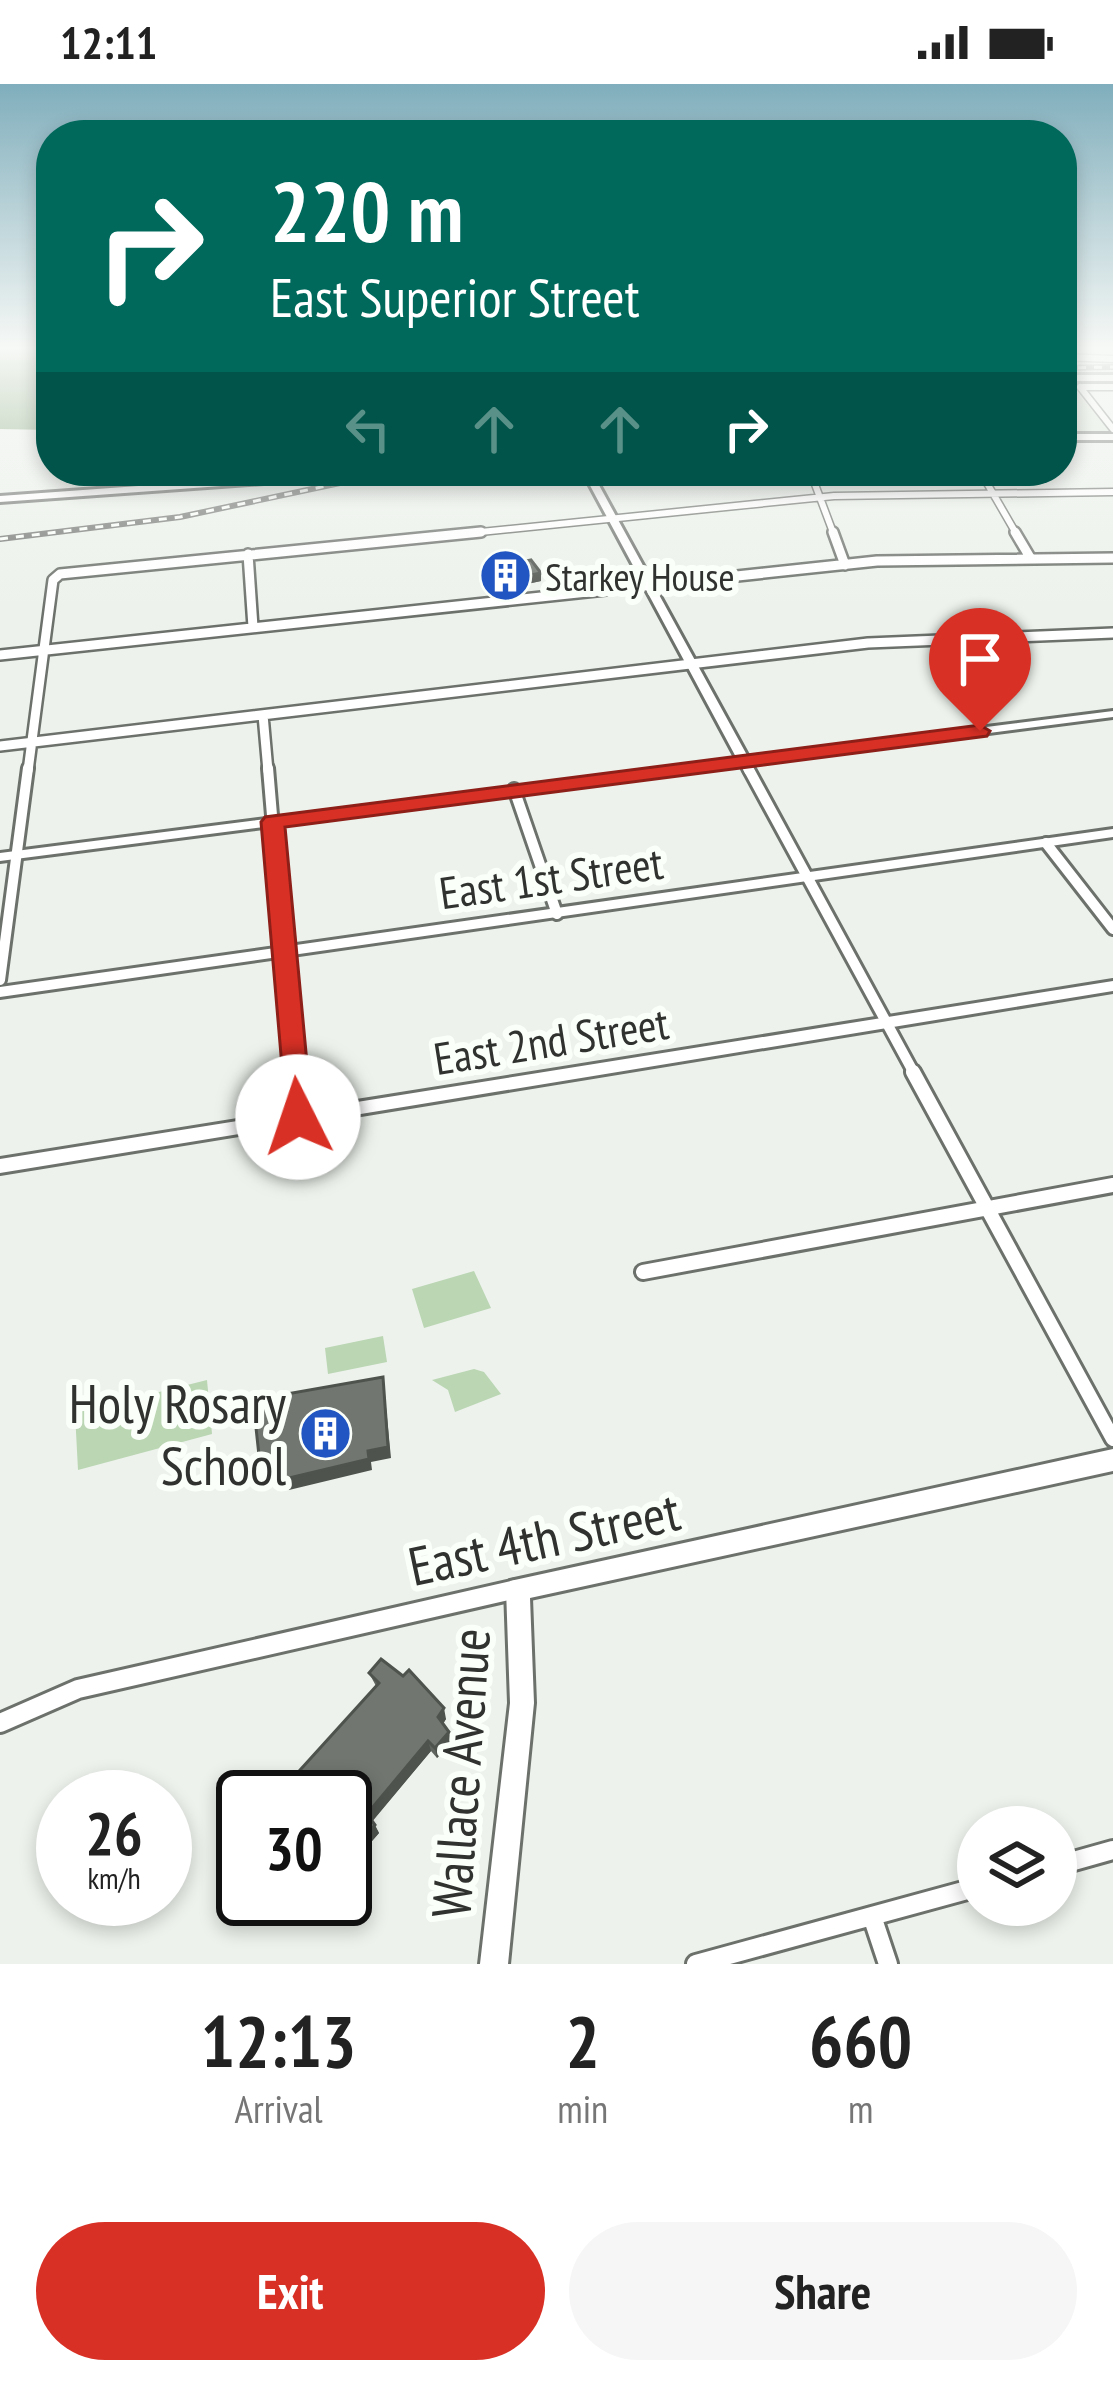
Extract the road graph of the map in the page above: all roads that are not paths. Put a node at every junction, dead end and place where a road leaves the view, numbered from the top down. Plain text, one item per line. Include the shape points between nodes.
1 (154, 486) edge
2 (595, 486) edge
3 (816, 486) edge
4 (988, 486) edge
5 (1113, 492) edge
6 (993, 494) junction
7 (820, 498) junction
8 (0, 499) edge
9 (611, 518) junction
10 (248, 554) junction
11 (1113, 558) edge
12 (1031, 559) junction
13 (845, 565) junction
14 (649, 586) junction
15 (253, 628) junction
16 (1113, 633) edge
17 (43, 651) junction
18 (0, 655) edge
19 (695, 666) junction
20 (1113, 714) edge
21 (262, 715) junction
22 (33, 742) junction
23 (0, 746) edge
24 (744, 761) junction
25 (514, 789) junction
26 (273, 822) junction
27 (1113, 833) edge
28 (1046, 843) junction
29 (17, 855) junction
30 (0, 857) edge
31 (808, 877) junction
32 (557, 914) junction
33 (1113, 929) edge
34 (284, 952) junction
35 (0, 980) edge
36 (1113, 986) edge
37 (0, 992) edge
38 (887, 1022) junction
39 (298, 1117) junction
40 (0, 1166) edge
41 (1113, 1185) edge
42 (988, 1208) junction
43 (643, 1272) dead end
44 (1113, 1439) edge
45 (1113, 1460) edge
46 (518, 1589) junction
47 (0, 1723) edge
48 (1113, 1850) edge
49 (1077, 1860) edge
50 (957, 1893) edge
51 (872, 1916) junction
52 (494, 1964) edge
53 (696, 1964) edge
54 (888, 1964) edge

1 - 8 highway
2 - 9 street
3 - 7 street
4 - 6 street
5 - 6 street
6 - 7 street
6 - 12 street
7 - 9 street
7 - 13 street
9 - 10 street
9 - 14 street
10 - 15 street
10 - 17 street via 58,574
11 - 12 street
12 - 13 street
13 - 14 street
14 - 15 street
14 - 19 street
15 - 17 street
16 - 19 street via 868,643
17 - 18 street
17 - 22 street
19 - 21 street
19 - 24 street
20 - 24 street
21 - 22 street
21 - 26 street
22 - 23 street
22 - 29 street
24 - 25 street
24 - 31 street
25 - 26 street
25 - 32 street
26 - 29 street
26 - 34 street
27 - 28 street, East 1st Street
28 - 31 street, East 1st Street
28 - 33 street
29 - 30 street
29 - 35 street
31 - 32 street, East 1st Street
31 - 38 street
32 - 34 street, East 1st Street
34 - 37 street, East 1st Street
34 - 39 street
36 - 38 street, East 2nd Street
38 - 39 street, East 2nd Street
38 - 42 street
39 - 40 street, East 2nd Street
41 - 42 street
42 - 43 street
42 - 44 street
45 - 46 main road, East 4th Street
46 - 47 street, East 4th Street via 94,1685
46 - 52 main road, Wallace Avenue via 522,1703
48 - 49 street
50 - 51 street
51 - 53 street
51 - 54 street

